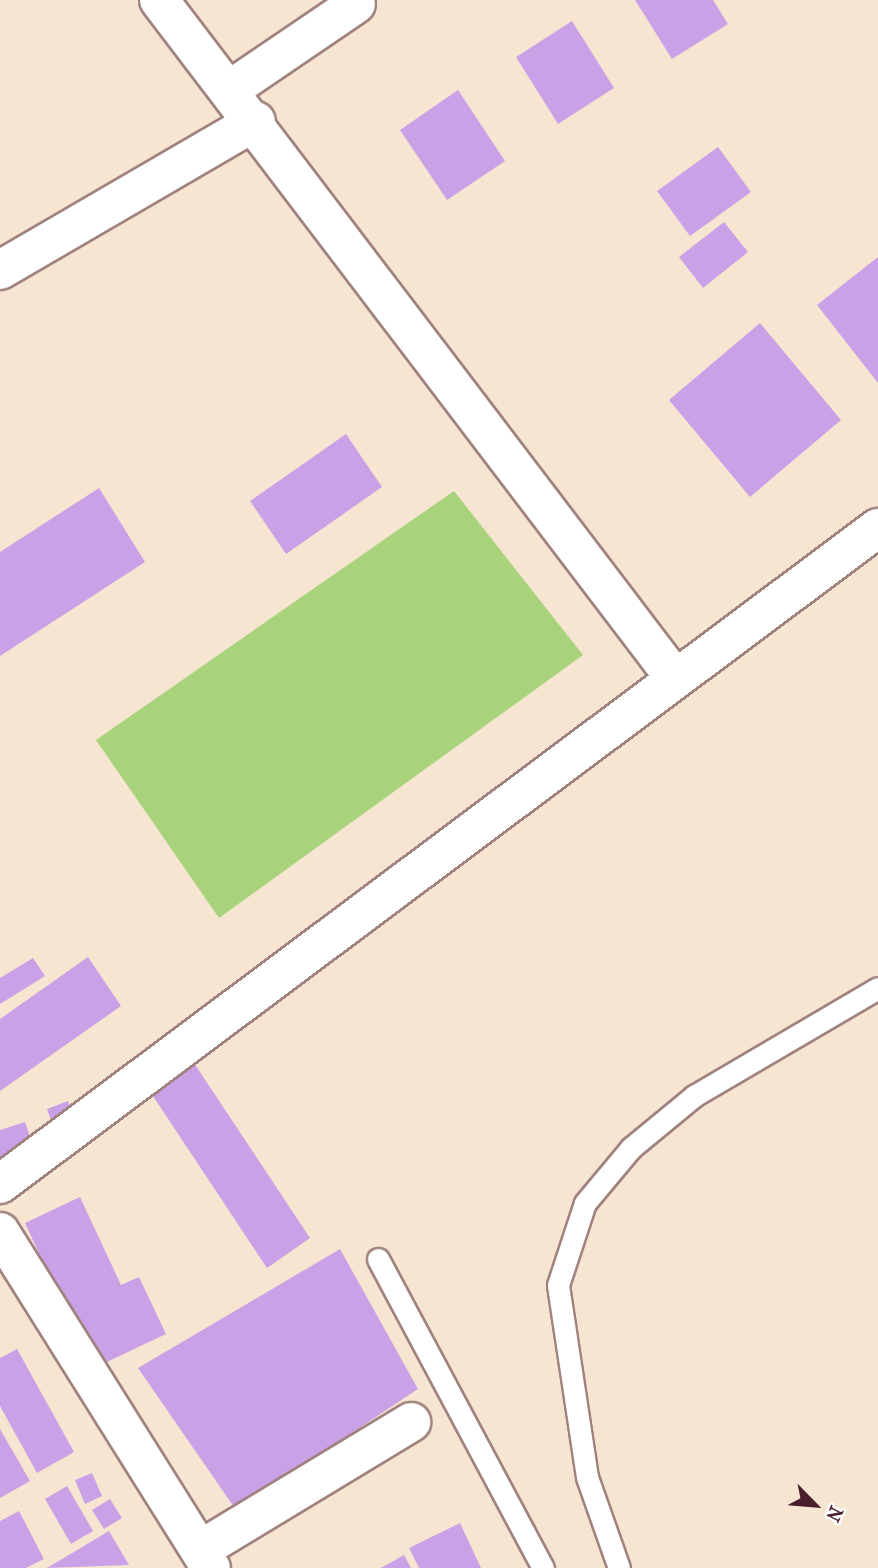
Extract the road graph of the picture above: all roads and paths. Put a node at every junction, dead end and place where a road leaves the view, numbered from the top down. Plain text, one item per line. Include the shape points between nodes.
1 (159, 0) edge
2 (356, 4) dead end
3 (231, 89) junction
4 (256, 121) junction
5 (0, 270) edge
6 (878, 528) edge
7 (674, 677) junction
8 (878, 988) edge
9 (0, 1184) edge
10 (0, 1232) edge
11 (378, 1259) dead end
12 (411, 1422) dead end
13 (206, 1559) edge
14 (543, 1568) edge
15 (619, 1568) edge

1 - 3 street
2 - 3 street
3 - 4 street
4 - 5 street
4 - 7 street
6 - 7 street
7 - 9 street
8 - 15 lane via 694,1096 631,1148 585,1203 558,1285 587,1477
10 - 13 street
11 - 14 lane
12 - 13 street

